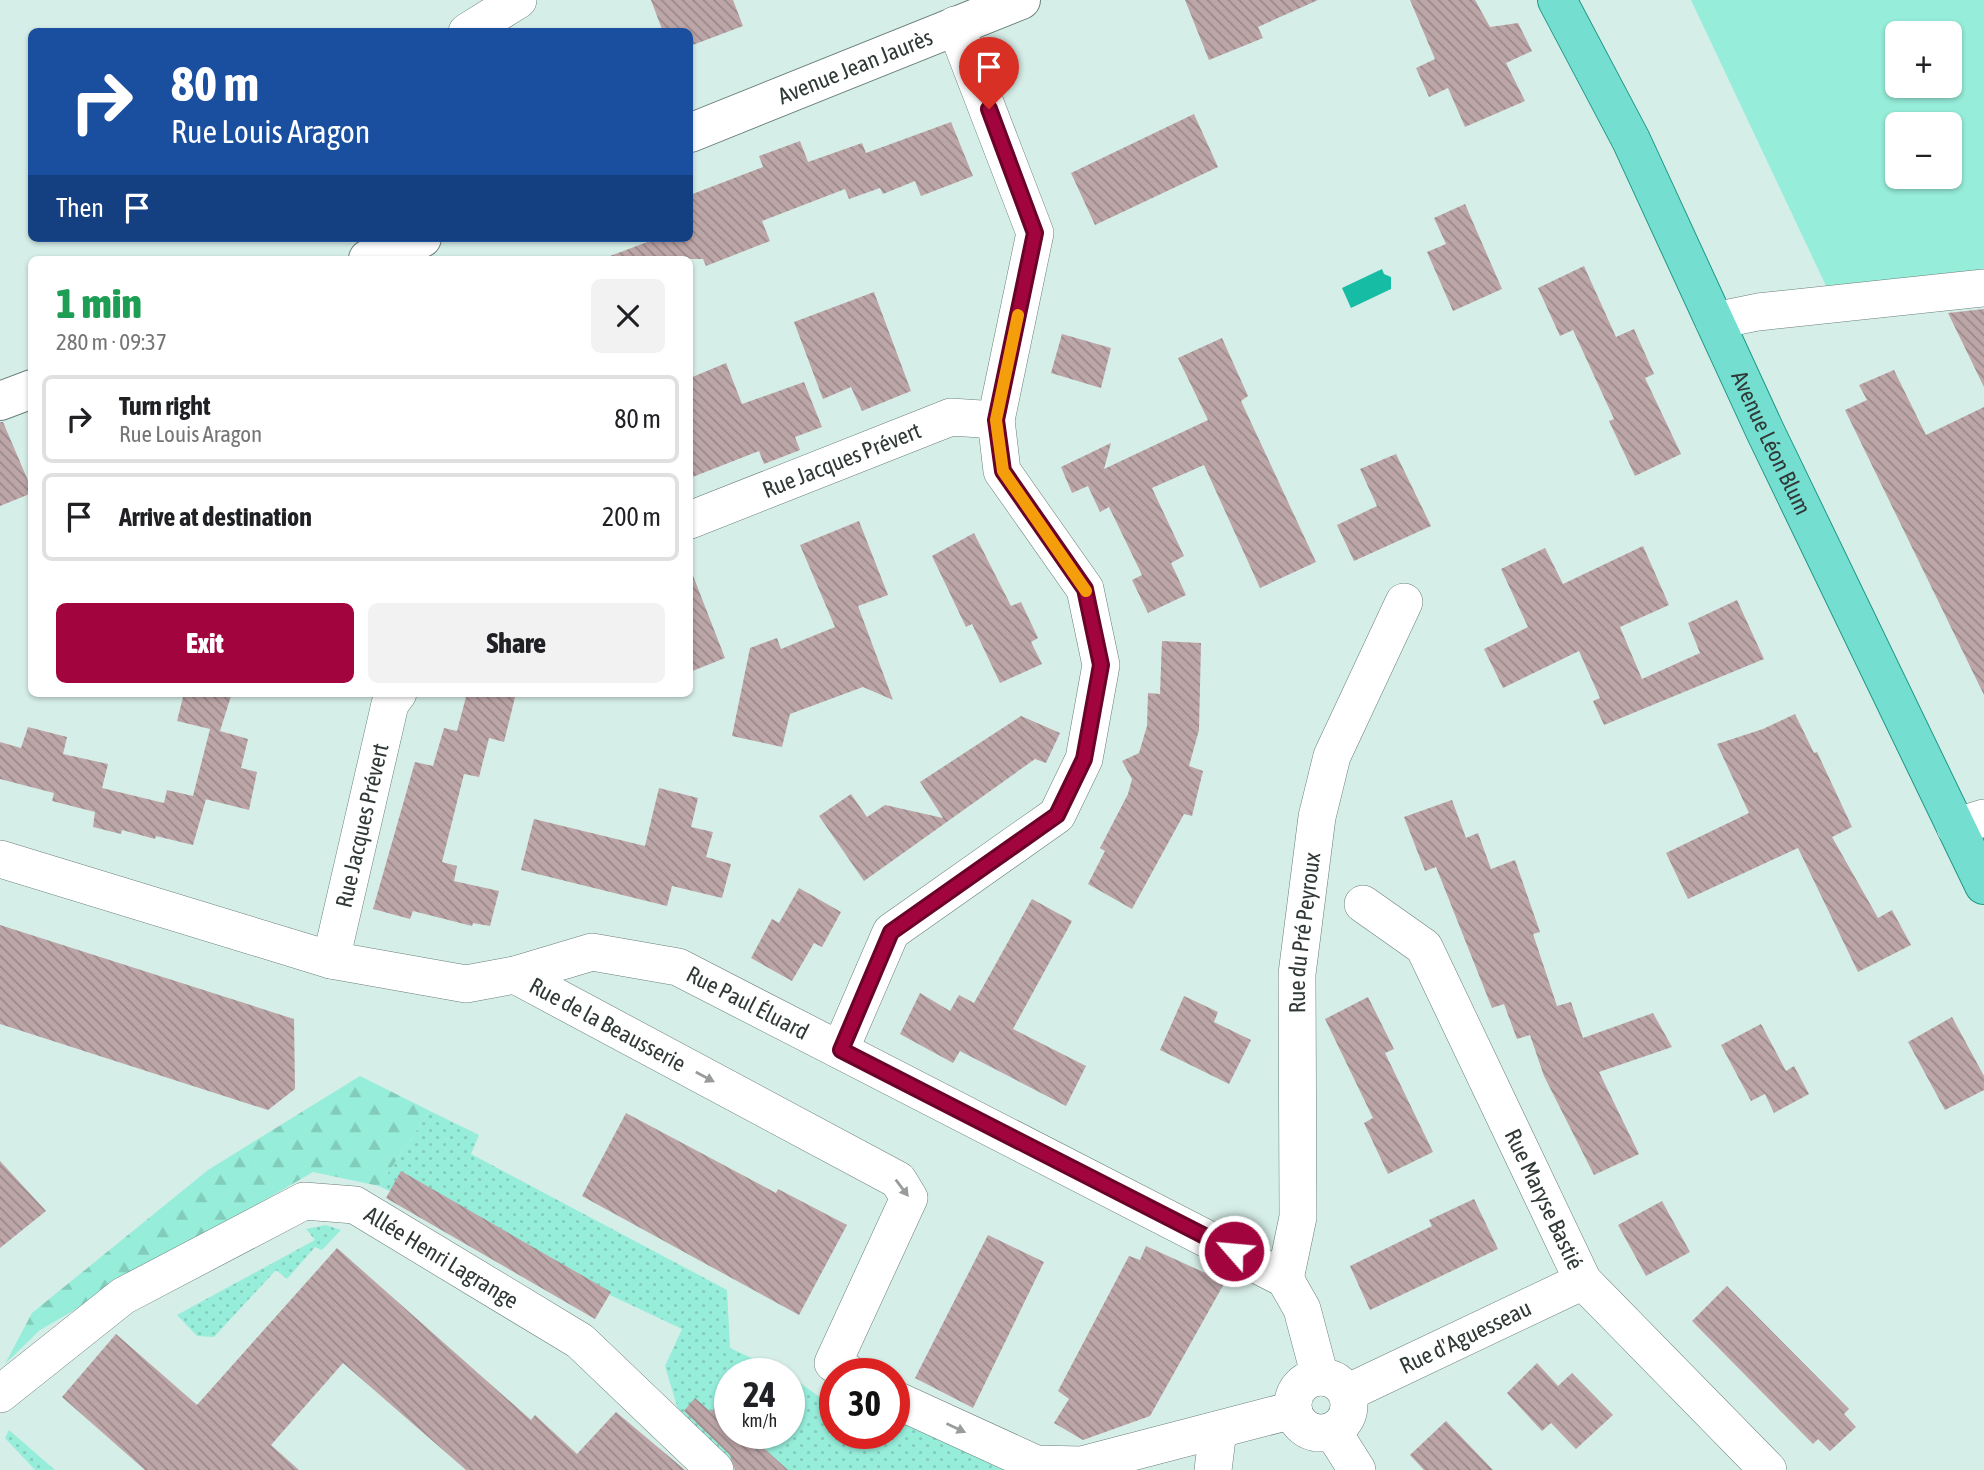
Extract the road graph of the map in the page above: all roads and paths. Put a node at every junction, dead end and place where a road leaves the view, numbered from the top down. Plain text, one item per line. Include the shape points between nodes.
1 (519, 0) edge
2 (1021, 0) edge
3 (1557, 0) edge
4 (956, 25) junction
5 (474, 28) edge
6 (693, 131) edge
7 (412, 242) edge
8 (376, 256) edge
9 (1984, 288) edge
10 (1714, 321) junction
11 (28, 390) edge
12 (0, 401) edge
13 (996, 420) junction
14 (693, 519) edge
15 (1404, 602) dead end
16 (395, 697) edge
17 (1970, 822) edge
18 (0, 859) edge
19 (1984, 886) edge
20 (1363, 904) dead end
21 (331, 960) junction
22 (515, 975) junction
23 (841, 1050) junction
24 (1285, 1279) junction
25 (1583, 1281) junction
26 (835, 1358) edge
27 (1334, 1385) junction
28 (0, 1394) edge
29 (910, 1406) edge
30 (1293, 1410) junction
31 (1218, 1430) junction
32 (1333, 1432) junction
33 (715, 1470) edge
34 (1213, 1470) edge
35 (1357, 1470) edge
36 (1768, 1470) edge

1 - 5 street
2 - 4 main road, Avenue Jean Jaurès
3 - 10 main road, Avenue Léon Blum via 1631,141
4 - 6 main road, Avenue Jean Jaurès
4 - 13 street via 1035,233
7 - 8 main road
9 - 10 street via 1758,312
10 - 17 main road, Avenue Léon Blum
11 - 12 main road
13 - 14 street, Rue Jacques Prévert via 951,417
13 - 23 street via 1003,471 1085,589 1101,665 1084,759 1057,815 891,932
15 - 24 street, Rue du Pré Peyroux via 1332,756 1317,817 1297,974 1298,1217
16 - 21 street, Rue Jacques Prévert
17 - 19 main road, Avenue Léon Blum
18 - 21 street, Rue de la Beausserie
20 - 25 street, Rue Maryse Bastié via 1424,947
21 - 22 street, Rue de la Beausserie via 466,984
22 - 23 street, Rue Paul Éluard via 592,952 678,967
22 -> 26 street, Rue de la Beausserie via 898,1180 909,1198
23 - 24 street, Rue Paul Éluard
24 - 27 street
25 - 27 street, Rue d'Aguesseau
25 - 36 street, Rue Maryse Bastié
27 - 30 street via 1310,1379 1296,1391
27 - 32 street via 1349,1411
28 - 33 street, Allée Henri Lagrange via 123,1296 304,1201 355,1205 580,1341
29 -> 31 street via 1037,1464 1082,1465
30 - 31 street
30 - 32 street via 1307,1430
31 - 34 street
32 - 35 street

